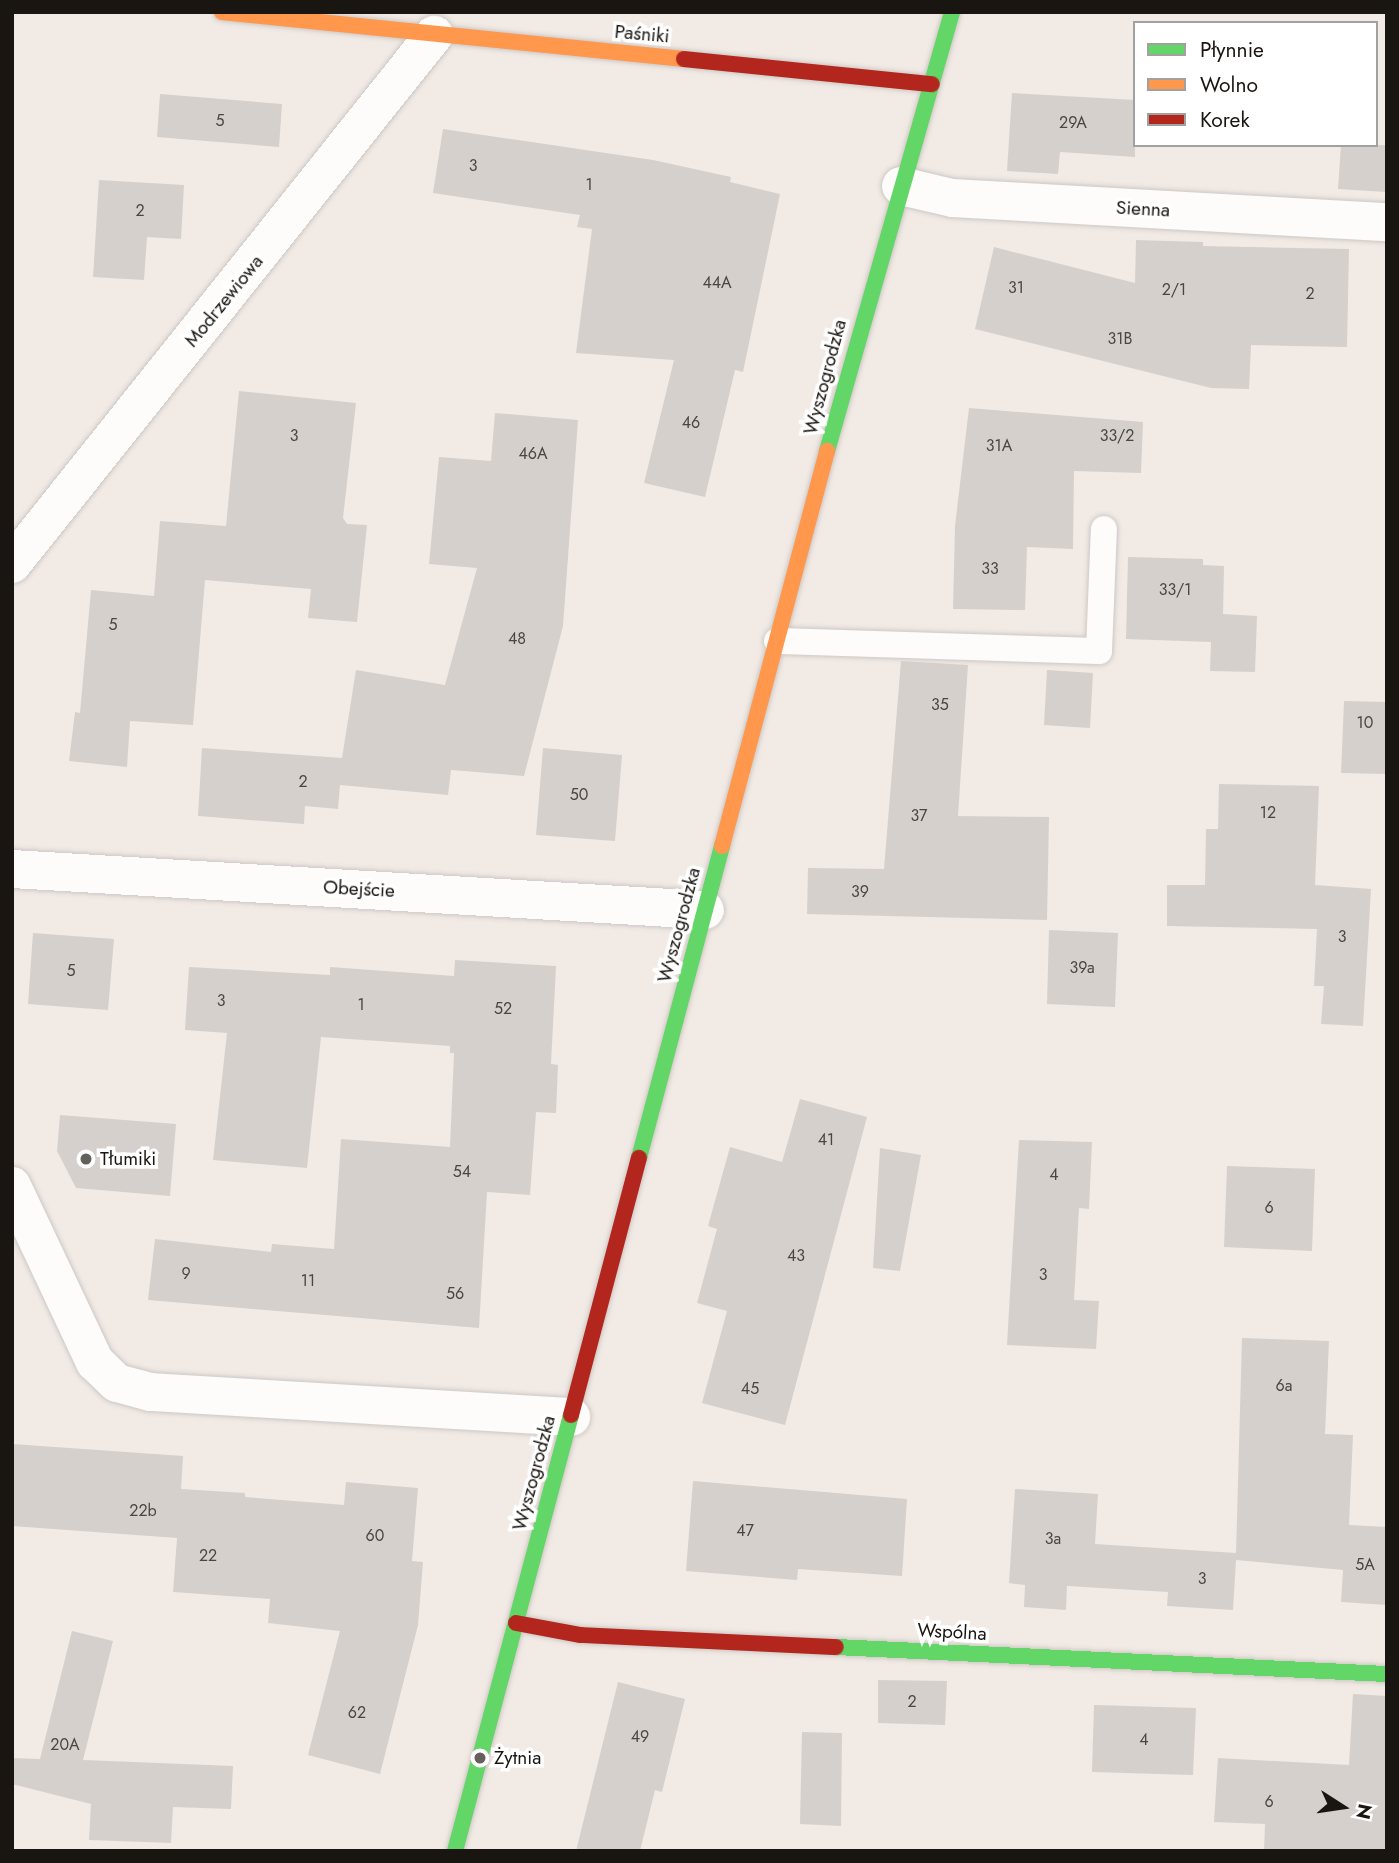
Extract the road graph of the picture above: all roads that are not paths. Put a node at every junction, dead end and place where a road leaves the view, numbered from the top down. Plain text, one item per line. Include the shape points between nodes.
1 (222, 12) edge
2 (952, 12) edge
3 (434, 35) junction
4 (932, 83) junction
5 (901, 186) junction
6 (1387, 222) edge
7 (1104, 529) dead end
8 (12, 564) edge
9 (777, 641) junction
10 (12, 869) edge
11 (705, 910) junction
12 (12, 1186) edge
13 (571, 1417) junction
14 (516, 1623) junction
15 (1387, 1674) edge
16 (455, 1851) edge

1 - 3 street, Paśniki
2 - 4 street, Wyszogrodzka
3 - 4 street, Paśniki
3 - 8 street, Modrzewiowa
4 - 5 street, Wyszogrodzka
5 - 6 street, Sienna via 952,198
5 - 9 street, Wyszogrodzka
7 - 9 lane via 1100,651
9 - 11 street, Wyszogrodzka
10 - 11 street, Obejście
11 - 13 street, Wyszogrodzka
12 - 13 street via 95,1362 117,1383 151,1392
13 - 14 street, Wyszogrodzka
14 - 15 street, Wspólna via 581,1635
14 - 16 street, Wyszogrodzka

